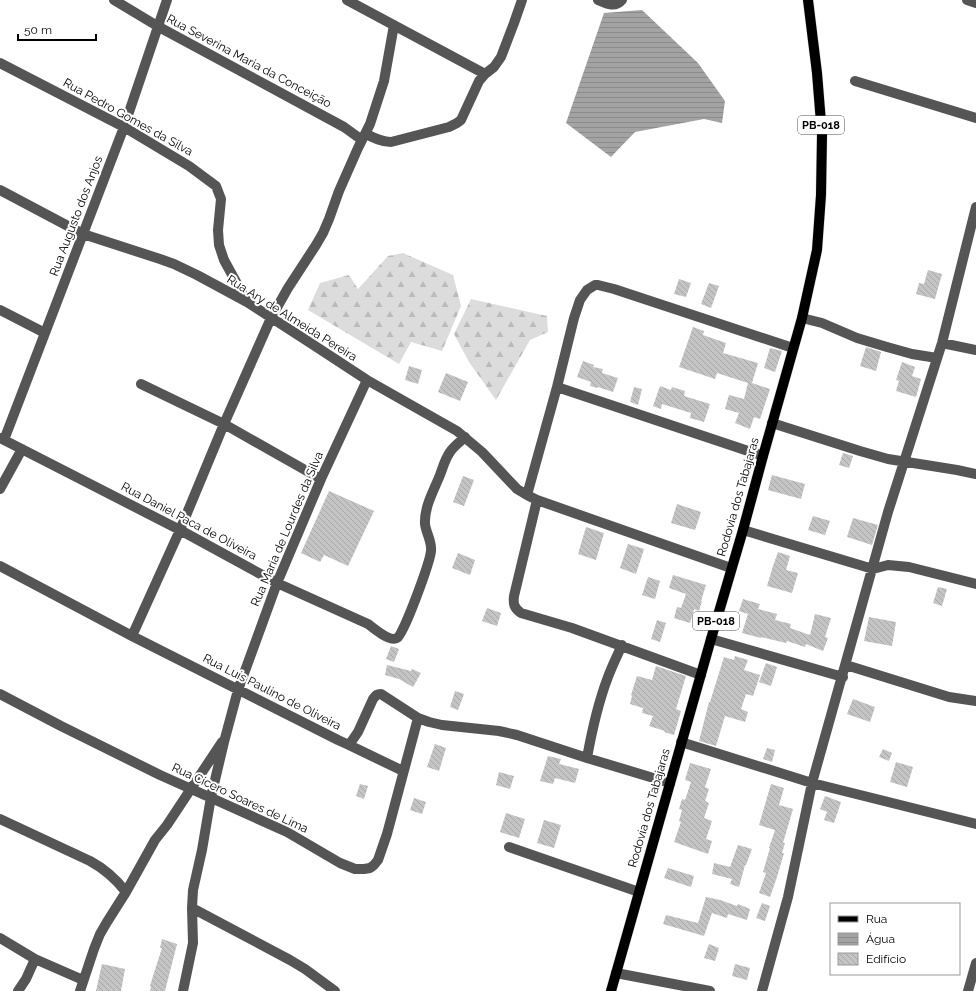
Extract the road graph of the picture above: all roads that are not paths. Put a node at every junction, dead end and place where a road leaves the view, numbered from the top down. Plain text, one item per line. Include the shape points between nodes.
1 (114, 0) edge
2 (167, 0) edge
3 (347, 0) edge
4 (522, 0) edge
5 (622, 0) edge
6 (808, 0) edge
7 (967, 0) edge
8 (600, 1) edge
9 (976, 3) edge
10 (394, 25) junction
11 (158, 27) junction
12 (0, 63) edge
13 (485, 74) junction
14 (855, 81) dead end
15 (976, 118) edge
16 (124, 127) junction
17 (364, 137) junction
18 (0, 190) edge
19 (976, 207) edge
20 (83, 234) junction
21 (972, 234) edge
22 (247, 302) junction
23 (0, 310) edge
24 (271, 318) junction
25 (802, 318) junction
26 (45, 333) junction
27 (942, 343) junction
28 (793, 348) junction
29 (976, 350) edge
30 (936, 358) junction
31 (367, 380) junction
32 (141, 384) dead end
33 (557, 387) junction
34 (772, 423) junction
35 (224, 424) junction
36 (465, 437) junction
37 (2, 439) edge
38 (22, 449) junction
39 (763, 456) junction
40 (904, 462) junction
41 (976, 474) edge
42 (321, 479) junction
43 (0, 488) edge
44 (526, 495) junction
45 (537, 500) junction
46 (180, 530) junction
47 (743, 530) junction
48 (0, 566) edge
49 (731, 568) junction
50 (873, 569) junction
51 (277, 582) junction
52 (976, 584) edge
53 (132, 636) junction
54 (710, 639) junction
55 (622, 645) junction
56 (846, 665) junction
57 (701, 675) junction
58 (843, 677) junction
59 (238, 690) junction
60 (0, 694) edge
61 (976, 701) edge
62 (418, 718) junction
63 (226, 735) junction
64 (681, 742) junction
65 (349, 744) junction
66 (587, 758) junction
67 (403, 770) junction
68 (670, 783) junction
69 (812, 783) junction
70 (191, 788) junction
71 (211, 797) junction
72 (0, 819) edge
73 (976, 824) edge
74 (509, 847) dead end
75 (126, 892) junction
76 (639, 892) junction
77 (192, 908) junction
78 (0, 938) edge
79 (35, 959) junction
80 (976, 963) edge
81 (616, 973) junction
82 (83, 980) junction
83 (18, 991) edge
84 (80, 991) edge
85 (183, 991) edge
86 (335, 991) edge
87 (611, 991) edge
88 (710, 991) edge
89 (762, 991) edge
90 (968, 991) edge

1 - 11 street, Rua Severina Maria da Conceição
2 - 11 street, Rua Augusto dos Anjos
3 - 10 street
4 - 13 street, Rua Severina Maria da Conceição via 501,57
5 - 8 street via 611,5
6 - 25 main road, Rodovia dos Tabajaras / PB-018 via 822,135 822,195 817,250
7 - 9 street
10 - 13 street
10 - 17 street via 384,80 374,115
11 - 16 street, Rua Augusto dos Anjos
11 - 17 street, Rua Severina Maria da Conceição via 354,134
12 - 16 street, Rua Pedro Gomes da Silva
13 - 17 street, Rua Severina Maria da Conceição via 458,123 391,142
14 - 15 street
16 - 20 street, Rua Augusto dos Anjos
16 - 22 street, Rua Pedro Gomes da Silva via 189,166 216,186 221,199 219,245 224,260
17 - 24 street via 323,233
18 - 20 street, Rua Ary de Almeida Pereira
19 - 21 street
20 - 22 street, Rua Ary de Almeida Pereira via 174,264
20 - 26 street, Rua Augusto dos Anjos
21 - 27 street
22 - 24 street, Rua Ary de Almeida Pereira
23 - 26 street
24 - 31 street, Rua Ary de Almeida Pereira
24 - 35 street
25 - 28 main road, Rodovia dos Tabajaras / PB-018
25 - 30 street via 887,347
26 - 37 street, Rua Augusto dos Anjos
27 - 29 street
27 - 30 street
28 - 33 street via 614,289 594,285 580,300
28 - 34 main road, Rodovia dos Tabajaras / PB-018
30 - 40 street
31 - 36 street, Rua Ary de Almeida Pereira
31 - 42 street, Rua Maria de Lourdes da Silva
32 - 35 street
33 - 39 street
33 - 44 street
34 - 39 main road, Rodovia dos Tabajaras / PB-018
34 - 40 street
35 - 42 street
35 - 46 street
36 - 44 street, Rua Ary de Almeida Pereira
36 - 51 street, Rua Daniel Paca de Oliveira via 447,456 428,504 425,526 431,544 429,561 424,578 396,639
37 - 38 street, Rua Daniel Paca de Oliveira
38 - 43 street
38 - 46 street, Rua Daniel Paca de Oliveira
39 - 47 main road, Rodovia dos Tabajaras / PB-018
40 - 41 street
40 - 50 street
42 - 51 street, Rua Maria de Lourdes da Silva
44 - 45 street, Rua Ary de Almeida Pereira
45 - 49 street, Rua Ary de Almeida Pereira
45 - 55 street via 514,596 514,606 521,613
46 - 51 street, Rua Daniel Paca de Oliveira
46 - 53 street
47 - 49 main road, Rodovia dos Tabajaras / PB-018
47 - 50 street
48 - 53 street, Rua Luís Paulino de Oliveira
49 - 54 main road, Rodovia dos Tabajaras / PB-018
50 - 52 street via 895,566
50 - 56 street
51 - 59 street, Rua Maria de Lourdes da Silva
53 - 59 street, Rua Luís Paulino de Oliveira
54 - 57 main road, Rodovia dos Tabajaras / PB-018
54 - 58 street
55 - 57 street
55 - 66 street via 601,696
56 - 58 street
56 - 61 street via 949,697
57 - 64 main road, Rodovia dos Tabajaras / PB-018
58 - 69 street
59 - 63 street, Rua Maria de Lourdes da Silva
59 - 65 street, Rua Luís Paulino de Oliveira
60 - 70 street, Rua Cícero Soares de Lima
62 - 65 street, Rua Luís Paulino de Oliveira via 378,694
62 - 66 street, Rua Luís Paulino de Oliveira via 442,725 517,735
62 - 67 street, Rua Cícero Soares de Lima
63 - 70 street
63 - 71 street, Rua Maria de Lourdes da Silva
64 - 68 main road, Rodovia dos Tabajaras / PB-018
64 - 69 street
65 - 67 street
66 - 68 street, Rua Luís Paulino de Oliveira
67 - 71 street, Rua Cícero Soares de Lima via 378,860 370,868 364,869 340,863 287,832
68 - 76 main road, Rodovia dos Tabajaras / PB-018
69 - 73 street
69 - 89 street via 788,897
70 - 71 street, Rua Cícero Soares de Lima
70 - 75 street via 155,840
71 - 77 street, Rua Maria de Lourdes da Silva via 193,890
72 - 75 street via 90,861 102,868
74 - 76 street
75 - 82 street via 100,934
76 - 81 main road, Rodovia dos Tabajaras / PB-018
77 - 85 street, Rua Maria de Lourdes da Silva via 193,943
77 - 86 street via 290,960
78 - 79 street
79 - 82 street
79 - 83 street
80 - 90 street
81 - 87 main road, Rodovia dos Tabajaras / PB-018
81 - 88 street
82 - 84 street

